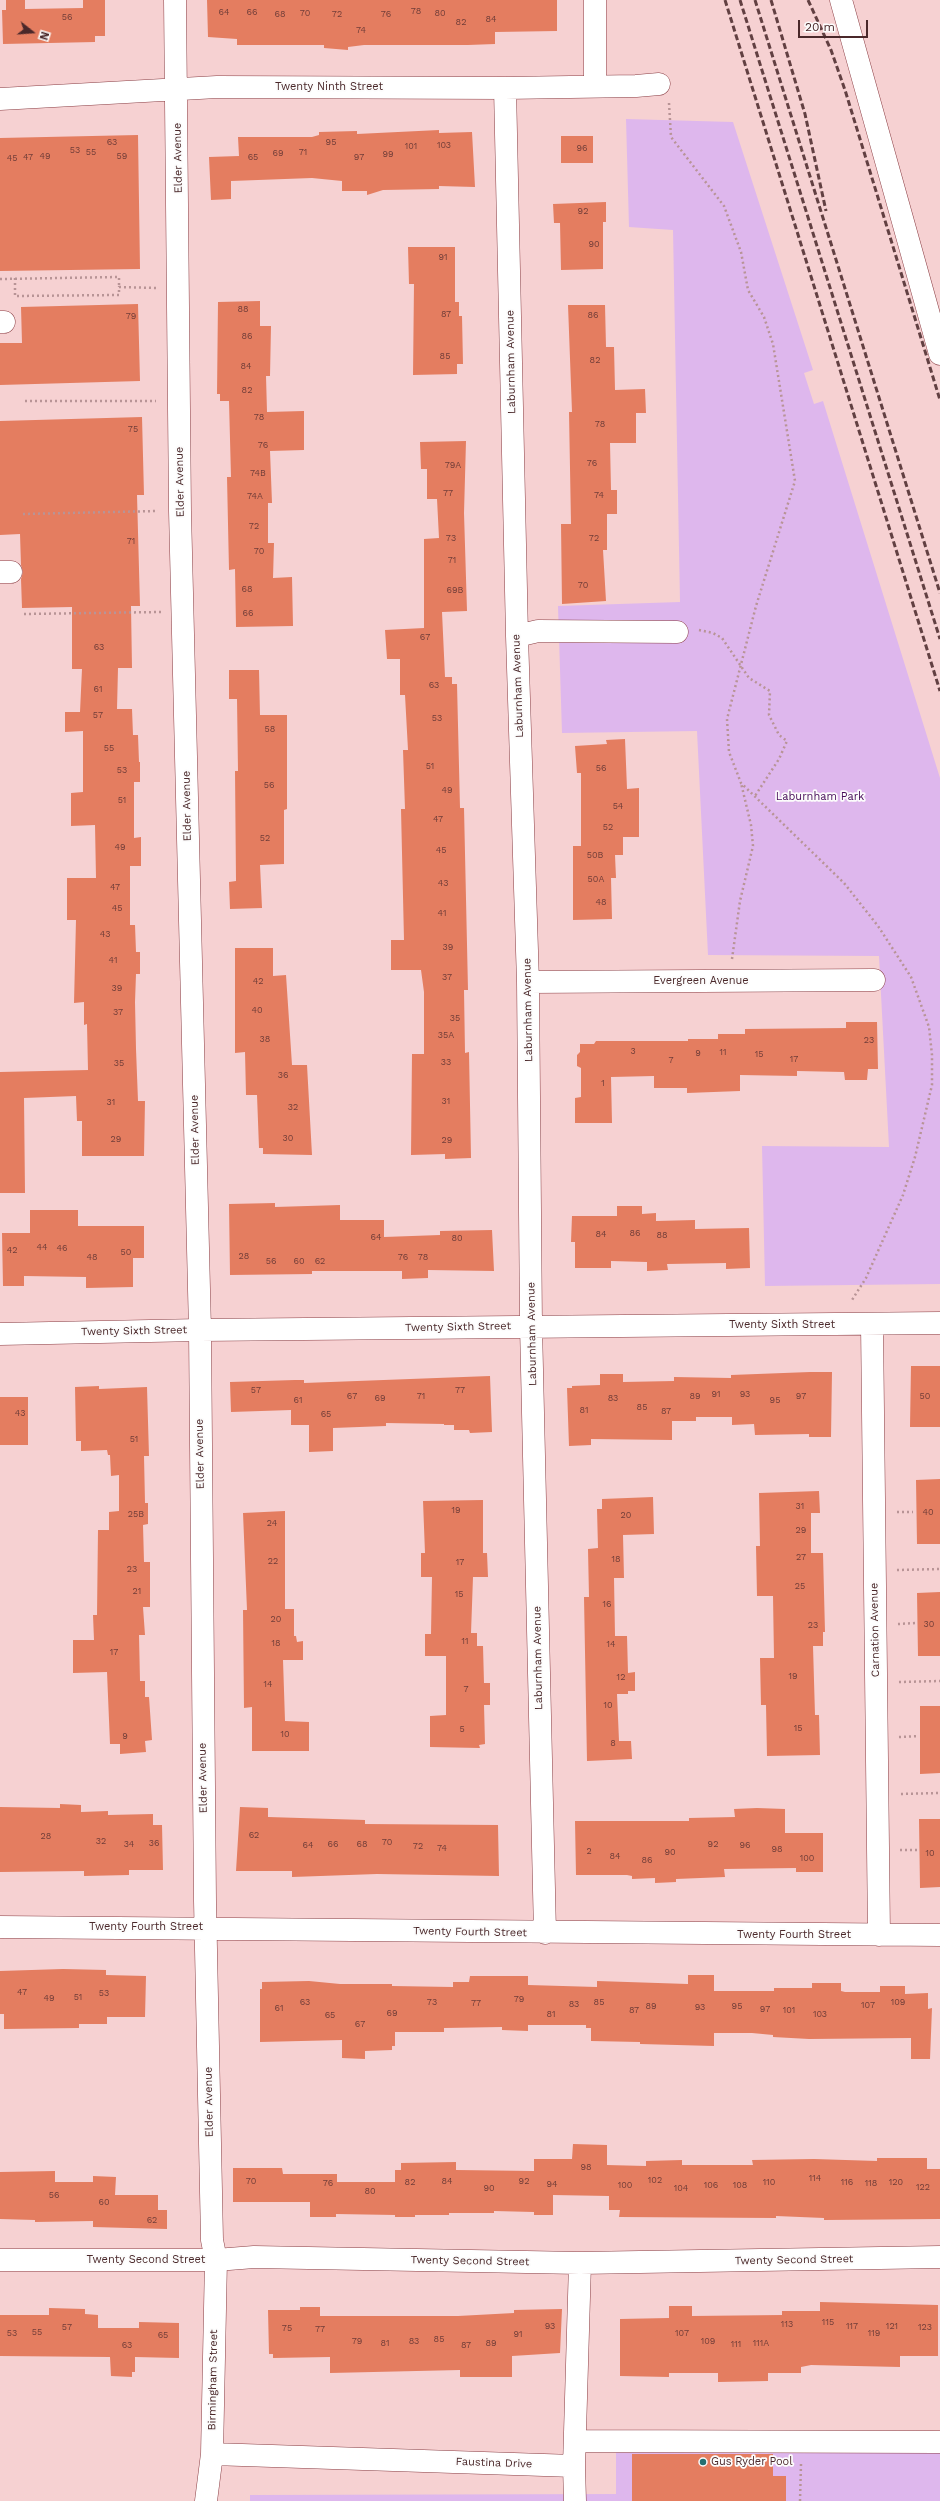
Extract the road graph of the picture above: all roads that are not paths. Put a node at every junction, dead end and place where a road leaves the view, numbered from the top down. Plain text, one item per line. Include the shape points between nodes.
1 (175, 0) edge
2 (595, 0) edge
3 (841, 0) edge
4 (659, 84) road end
5 (595, 86) junction
6 (505, 88) junction
7 (177, 89) junction
8 (0, 99) edge
9 (940, 354) edge
10 (677, 632) road end
11 (517, 636) junction
12 (874, 980) dead end
13 (528, 982) junction
14 (940, 1323) edge
15 (872, 1325) junction
16 (531, 1326) junction
17 (200, 1330) junction
18 (0, 1334) edge
19 (0, 1927) edge
20 (205, 1927) junction
21 (545, 1933) junction
22 (879, 1935) junction
23 (940, 1936) edge
24 (940, 2258) edge
25 (0, 2260) edge
26 (216, 2260) junction
27 (580, 2263) junction
28 (576, 2442) junction
29 (940, 2442) edge
30 (212, 2454) junction
31 (574, 2466) junction
32 (206, 2501) edge
33 (575, 2501) edge

1 - 7 street, Elder Avenue
2 - 5 street
3 - 9 street
4 - 5 street, Twenty Ninth Street
5 - 6 street, Twenty Ninth Street
6 - 7 street, Twenty Ninth Street
6 - 11 street, Laburnham Avenue
7 - 8 street, Twenty Ninth Street
7 - 17 street, Elder Avenue via 180,511
10 - 11 street via 538,631
11 - 13 street, Laburnham Avenue
12 - 13 street, Evergreen Avenue
13 - 16 street, Laburnham Avenue
14 - 15 street, Twenty Sixth Street
15 - 16 street, Twenty Sixth Street
15 - 22 street, Carnation Avenue
16 - 17 street, Twenty Sixth Street
16 - 21 street, Laburnham Avenue
17 - 18 street, Twenty Sixth Street
17 - 20 street, Elder Avenue
19 - 20 street, Twenty Fourth Street
20 - 21 street, Twenty Fourth Street
20 - 26 street, Elder Avenue via 212,2240
21 - 22 street, Twenty Fourth Street
22 - 23 street, Twenty Fourth Street
24 - 27 street, Twenty Second Street
25 - 26 street, Twenty Second Street
26 - 27 street, Twenty Second Street via 254,2257
26 - 30 street, Birmingham Street
27 - 28 street
28 - 29 street
28 - 31 street
30 - 31 street, Faustina Drive
30 - 32 street, Birmingham Street
31 - 33 street

